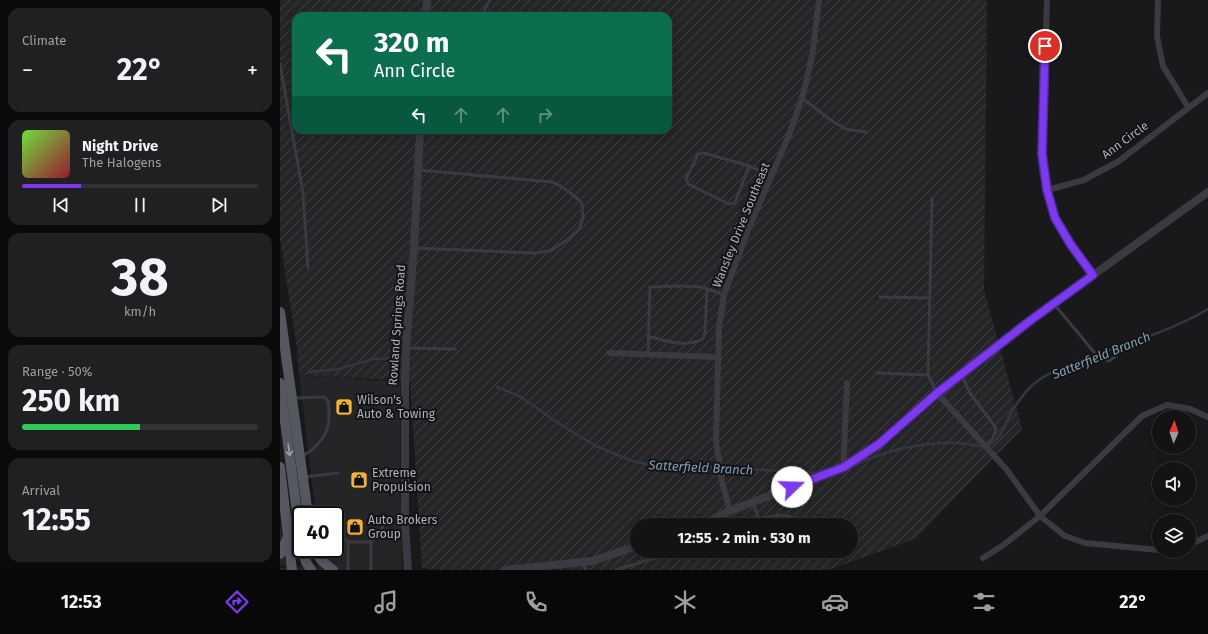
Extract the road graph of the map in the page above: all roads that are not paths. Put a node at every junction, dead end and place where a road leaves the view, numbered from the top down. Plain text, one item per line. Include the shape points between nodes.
1 (427, 0) edge
2 (490, 0) edge
3 (819, 0) edge
4 (1047, 0) edge
5 (1158, 0) edge
6 (426, 12) edge
7 (483, 12) edge
8 (280, 64) edge
9 (1208, 93) edge
10 (802, 98) junction
11 (1188, 107) junction
12 (292, 131) edge
13 (866, 132) dead end
14 (292, 134) edge
15 (422, 134) edge
16 (749, 166) junction
17 (418, 170) junction
18 (772, 175) junction
19 (1047, 190) junction
20 (1208, 192) edge
21 (932, 198) dead end
22 (414, 248) junction
23 (308, 268) dead end
24 (1093, 275) junction
25 (707, 289) junction
26 (724, 295) junction
27 (880, 297) dead end
28 (930, 298) junction
29 (1054, 304) junction
30 (280, 312) edge
31 (648, 336) junction
32 (406, 348) junction
33 (455, 349) dead end
34 (609, 353) dead end
35 (1118, 354) dead end
36 (648, 355) junction
37 (718, 357) junction
38 (877, 373) dead end
39 (928, 374) junction
40 (961, 374) junction
41 (847, 383) dead end
42 (280, 384) edge
43 (937, 393) junction
44 (292, 398) junction
45 (1208, 417) edge
46 (985, 446) junction
47 (300, 457) junction
48 (280, 467) edge
49 (844, 467) junction
50 (338, 473) dead end
51 (302, 477) junction
52 (281, 479) edge
53 (753, 502) junction
54 (296, 506) edge
55 (306, 506) edge
56 (730, 511) junction
57 (1040, 516) junction
58 (716, 518) edge
59 (759, 518) edge
60 (764, 518) edge
61 (795, 518) edge
62 (383, 527) dead end
63 (1208, 536) edge
64 (288, 537) junction
65 (344, 537) edge
66 (348, 542) junction
67 (371, 542) junction
68 (1196, 542) edge
69 (630, 548) edge
70 (1152, 549) edge
71 (280, 554) edge
72 (305, 558) edge
73 (312, 558) edge
74 (320, 558) edge
75 (655, 558) edge
76 (983, 558) dead end
77 (582, 562) junction
78 (292, 570) edge
79 (312, 570) edge
80 (333, 570) edge
81 (348, 570) edge
82 (371, 570) edge
83 (408, 570) edge
84 (505, 570) edge
85 (586, 570) edge
86 (616, 570) edge

1 - 6 street
2 - 7 lane
3 - 10 street, Wansley Drive Southeast via 813,51
4 - 19 street via 1042,154
5 - 11 street via 1157,36 1163,66
8 - 12 lane
9 - 11 street, Ann Circle
10 - 13 lane via 846,129
10 - 18 street, Wansley Drive Southeast
11 - 19 street, Ann Circle via 1119,161 1084,180
14 - 23 lane via 303,193
15 - 17 street, Rowland Springs Road
16 - 16 lane via 704,153 698,154 686,179 688,184 729,204 735,203
16 - 18 lane
17 - 22 street, Rowland Springs Road
17 - 22 lane via 552,182 582,203 583,218 579,229 570,238 550,251 535,253
18 - 26 street, Wansley Drive Southeast
19 - 24 street via 1055,218
20 - 24 street
21 - 28 lane
22 - 32 street, Rowland Springs Road
24 - 29 street
25 - 26 lane
25 - 31 lane via 650,287
25 - 31 lane via 703,339 697,342 673,343
26 - 37 street, Wansley Drive Southeast
27 - 28 lane
28 - 39 lane
29 - 35 lane via 1099,358 1108,361
29 - 40 street
30 - 44 main road
31 - 36 lane
32 - 33 lane
32 - 83 street, Rowland Springs Road via 404,462
34 - 36 street
36 - 37 street
37 - 56 street, Wansley Drive Southeast via 716,441 722,482
38 - 39 lane
39 - 43 lane
40 - 43 street
40 - 46 lane via 970,393 996,428 993,438
41 - 49 street
42 -> 54 main road
43 - 46 street
43 - 49 street via 879,444
44 - 47 main road
44 - 47 lane via 324,397 328,401 328,427 324,436 309,453
45 - 57 street via 1190,409 1167,406 1142,416
46 - 57 street via 1007,470
47 - 51 main road
48 - 52 main road
49 - 53 street
50 - 51 lane
51 - 55 main road
52 - 64 main road
53 - 56 street
53 - 59 lane
56 - 58 street
57 - 70 street via 1065,536 1085,543
57 - 76 street
60 - 61 lane via 784,514
62 - 67 lane
63 - 68 street
64 - 71 main road
64 - 78 main road
65 - 66 lane
66 - 67 lane
66 - 81 lane
67 - 82 lane
69 - 77 street
72 - 79 main road
73 - 79 main road
74 - 80 main road
75 - 86 lane
77 - 84 street
77 - 85 lane

